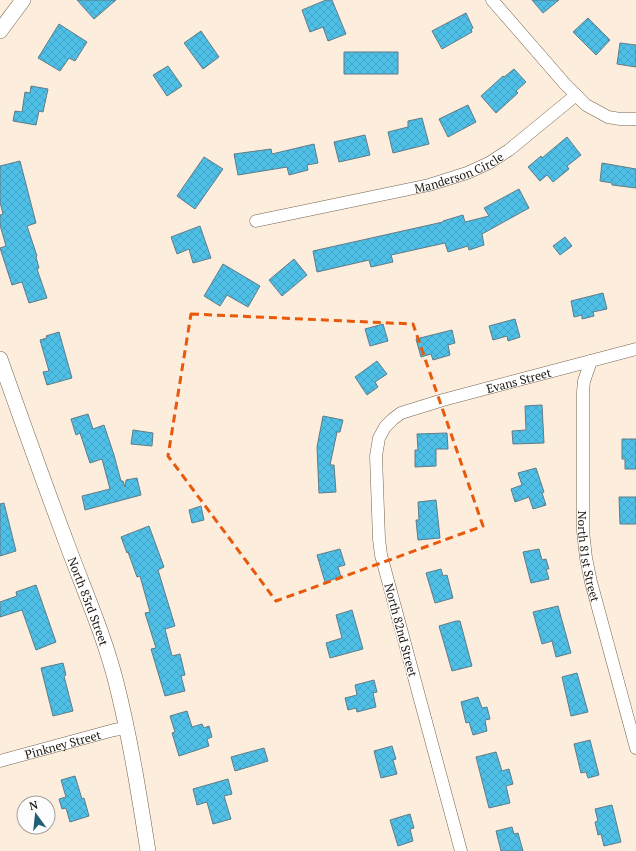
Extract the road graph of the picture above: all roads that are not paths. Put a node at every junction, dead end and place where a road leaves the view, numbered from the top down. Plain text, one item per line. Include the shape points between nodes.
1 (23, 0) edge
2 (492, 0) edge
3 (0, 32) edge
4 (576, 95) junction
5 (636, 120) edge
6 (256, 220) dead end
7 (636, 349) edge
8 (0, 359) edge
9 (591, 361) junction
10 (402, 413) joint
11 (126, 728) junction
12 (636, 748) edge
13 (0, 761) edge
14 (148, 851) edge
15 (461, 851) edge

1 - 3 street
2 - 4 street
4 - 5 street via 591,109 608,117
4 - 6 street, Manderson Circle via 509,150 467,173 429,185
7 - 9 street, Evans Street
8 - 11 street, North 83rd Street via 103,640
9 - 10 street, Evans Street
9 - 12 street, North 81st Street via 583,392 586,558
10 - 15 street, North 82nd Street via 385,427 377,444 381,554
11 - 13 street, Pinkney Street
11 - 14 street, North 83rd Street

